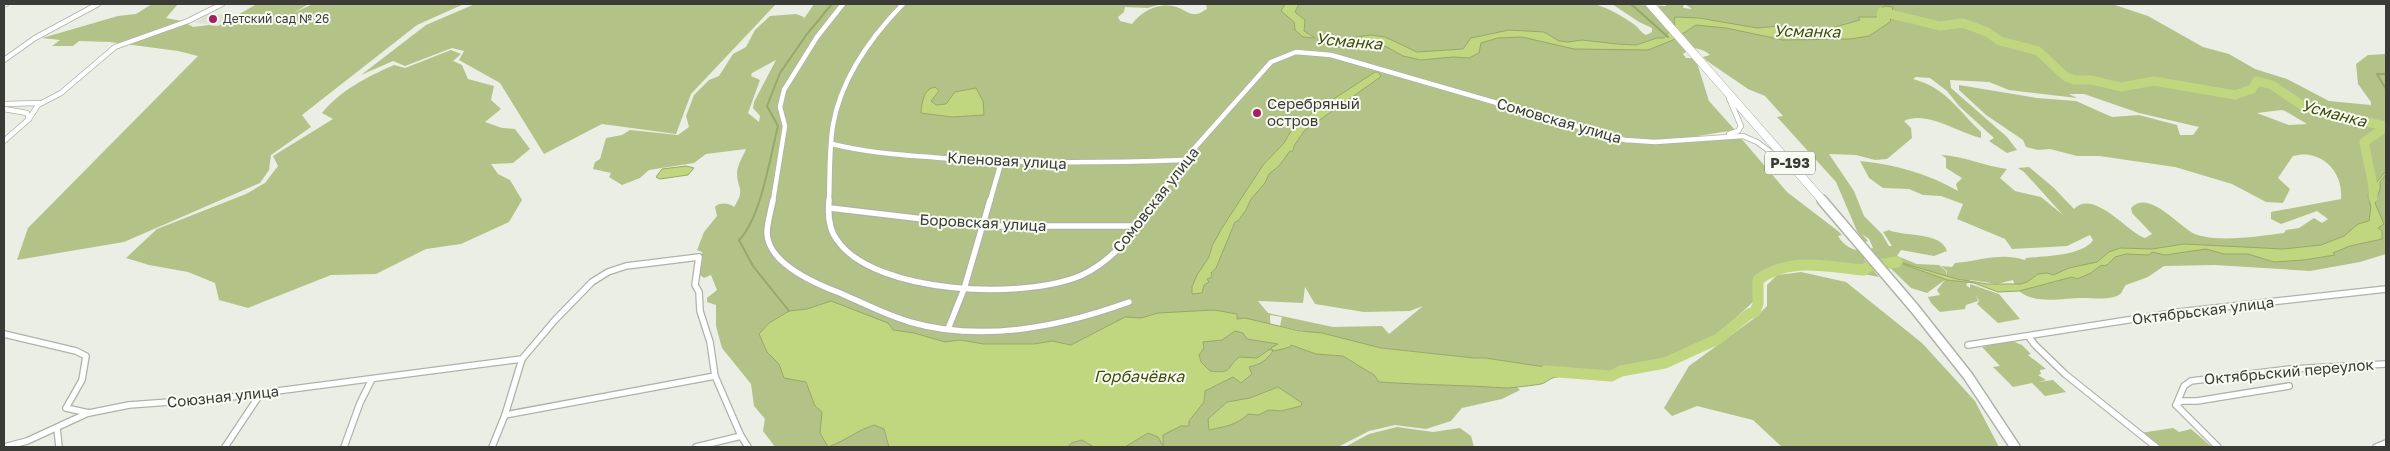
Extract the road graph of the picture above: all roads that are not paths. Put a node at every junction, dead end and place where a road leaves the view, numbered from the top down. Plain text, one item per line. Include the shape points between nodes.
1 (98, 4) edge
2 (222, 4) edge
3 (843, 4) edge
4 (903, 4) edge
5 (1650, 4) edge
6 (4, 60) edge
7 (1719, 83) junction
8 (4, 104) edge
9 (38, 105) junction
10 (4, 109) edge
11 (29, 119) junction
12 (1702, 138) junction
13 (4, 142) edge
14 (832, 144) junction
15 (1184, 160) junction
16 (1001, 163) junction
17 (1802, 176) junction
18 (830, 208) junction
19 (983, 226) junction
20 (1137, 226) junction
21 (964, 288) junction
22 (2386, 289) edge
23 (1129, 302) dead end
24 (948, 328) junction
25 (4, 334) edge
26 (2029, 337) junction
27 (1968, 345) dead end
28 (522, 360) junction
29 (2386, 364) edge
30 (715, 376) junction
31 (372, 379) junction
32 (2289, 386) dead end
33 (260, 394) junction
34 (2176, 405) junction
35 (89, 413) junction
36 (505, 415) junction
37 (57, 428) junction
38 (741, 436) junction
39 (2386, 443) edge
40 (4, 447) edge
41 (59, 447) edge
42 (225, 447) edge
43 (344, 447) edge
44 (492, 447) edge
45 (696, 447) edge
46 (748, 447) edge
47 (2015, 447) edge
48 (2156, 447) edge
49 (2218, 447) edge
50 (2376, 447) edge

1 - 6 street via 35,38
2 - 9 street via 188,21 115,47 61,93
3 - 24 street via 784,90 780,107 785,130 767,240 786,264 807,279 904,320
4 - 14 street, Сомовская улица via 854,66 835,113
5 - 7 highway, Р-193
7 - 12 street via 1736,111 1741,128 1733,133
7 - 17 highway, Р-193
8 - 9 street via 34,102
9 - 11 street
10 - 11 street via 27,114
11 - 13 street
12 - 15 street, Сомовская улица via 1648,142 1621,140 1338,57 1298,51 1285,54 1270,64
12 - 17 street via 1747,137
14 - 16 street, Кленовая улица
14 - 18 street, Сомовская улица
15 - 16 street, Кленовая улица
15 - 20 street, Сомовская улица
16 - 19 street
17 - 47 highway, Р-193 via 1968,376
18 - 19 street, Боровская улица
18 - 21 street, Сомовская улица via 830,227 850,253 904,276
19 - 20 street, Боровская улица
19 - 21 street
20 - 21 street, Сомовская улица via 1113,255 1086,273 1070,279 1011,290
21 - 24 street
22 - 26 street, Октябрьская улица via 2179,312
23 - 24 street via 1055,325 1008,331
25 - 35 street, Союзная улица via 86,356 82,380 66,408
26 - 27 street, Октябрьская улица
26 - 48 street via 2031,343
28 - 30 street via 592,282 608,272 626,266 699,257 694,283 699,292 700,311 710,342
28 - 31 street, Союзная улица
28 - 36 street
29 - 34 street, Октябрьский переулок via 2290,369 2191,382 2184,386
30 - 36 street
30 - 38 street
31 - 33 street, Союзная улица
31 - 43 street
32 - 34 street via 2197,401 2181,400
33 - 35 street, Союзная улица via 128,405
33 - 42 street
34 - 49 street
35 - 37 street
36 - 44 street
37 - 40 street
37 - 41 street
38 - 45 street
38 - 46 street
39 - 50 street

